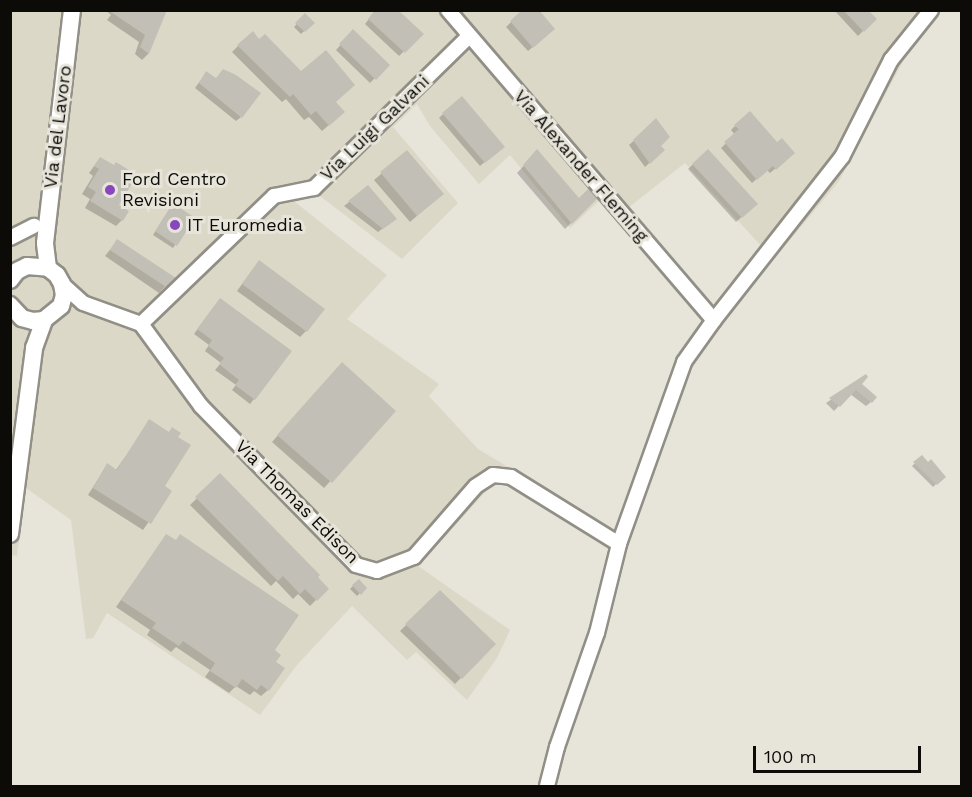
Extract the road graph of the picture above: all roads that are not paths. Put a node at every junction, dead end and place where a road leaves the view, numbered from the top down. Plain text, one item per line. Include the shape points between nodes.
1 (72, 10) edge
2 (448, 10) edge
3 (931, 10) edge
4 (469, 36) junction
5 (34, 226) dead end
6 (10, 238) edge
7 (24, 271) edge
8 (63, 284) junction
9 (83, 303) junction
10 (10, 305) edge
11 (61, 306) junction
12 (22, 318) junction
13 (44, 320) junction
14 (714, 320) junction
15 (141, 324) junction
16 (34, 348) junction
17 (10, 534) edge
18 (619, 543) junction
19 (546, 786) edge

1 - 7 main road, Via del Lavoro via 45,243
2 - 4 street, Via Alexander Fleming
3 - 14 street via 891,60 842,157
4 - 14 street, Via Alexander Fleming
4 - 15 street, Via Luigi Galvani via 314,188 274,196
5 - 6 street
7 - 8 main road via 57,275
8 - 9 street
8 - 11 main road
9 - 11 street
9 - 15 street
10 - 12 main road
11 - 13 main road
12 - 13 main road
12 - 16 main road
13 - 16 main road
14 - 18 street via 684,362
15 - 18 street, Via Thomas Edison via 201,406 356,565 376,571 414,557 476,486 493,475 511,477
16 - 17 main road
18 - 19 street via 597,633

